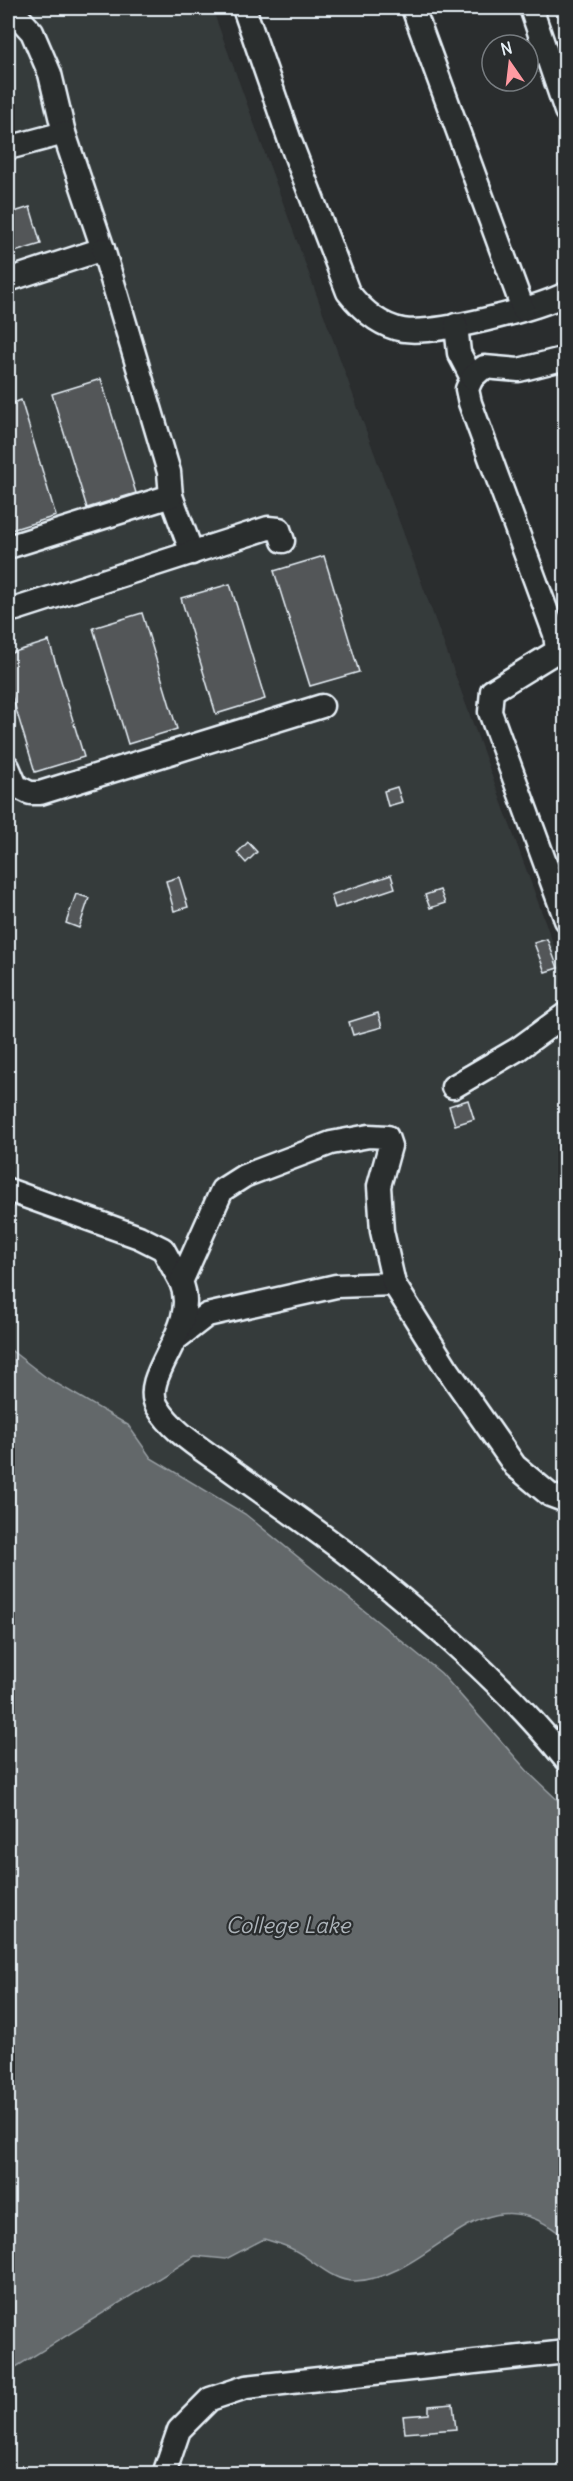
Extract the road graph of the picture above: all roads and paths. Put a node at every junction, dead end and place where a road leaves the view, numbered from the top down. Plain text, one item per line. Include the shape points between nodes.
1 (10, 8) edge
2 (244, 8) edge
3 (413, 8) edge
4 (531, 8) edge
5 (566, 111) edge
6 (64, 134) junction
7 (8, 148) edge
8 (103, 249) junction
9 (8, 280) edge
10 (566, 294) edge
11 (523, 309) junction
12 (456, 325) junction
13 (566, 358) edge
14 (472, 378) junction
15 (171, 496) junction
16 (283, 541) dead end
17 (8, 547) edge
18 (192, 553) junction
19 (8, 607) edge
20 (322, 706) dead end
21 (8, 767) edge
22 (566, 920) edge
23 (566, 1014) edge
24 (453, 1087) dead end
25 (8, 1190) edge
26 (181, 1282) junction
27 (394, 1284) junction
28 (176, 1339) junction
29 (566, 1501) edge
30 (566, 1760) edge
31 (566, 2352) edge
32 (164, 2474) edge

1 - 6 lane via 32,32 50,74
2 - 12 lane via 348,292 375,320 404,330
3 - 11 lane
4 - 5 lane
6 - 7 lane
6 - 8 lane
8 - 9 lane
8 - 15 lane via 169,472
10 - 11 lane
11 - 12 lane
12 - 14 lane via 459,353
13 - 14 lane via 519,370 484,367
14 - 22 lane via 467,389 470,403 555,634 557,651 492,691 490,712
15 - 17 lane
15 - 18 lane
16 - 18 lane via 279,529 268,528
18 - 19 lane via 16,609
20 - 21 lane via 40,793 15,786
23 - 24 lane via 518,1049
25 - 26 lane via 163,1249
26 - 27 lane via 222,1190 244,1176 294,1156 331,1143 369,1136 387,1137 390,1146 379,1186 382,1231
26 - 28 lane via 184,1314
27 - 28 lane via 336,1286 207,1315
27 - 29 lane via 515,1466 550,1495
28 - 30 lane via 153,1384 153,1396 183,1436 380,1582 500,1686
31 - 32 lane via 246,2387 210,2399 179,2430

